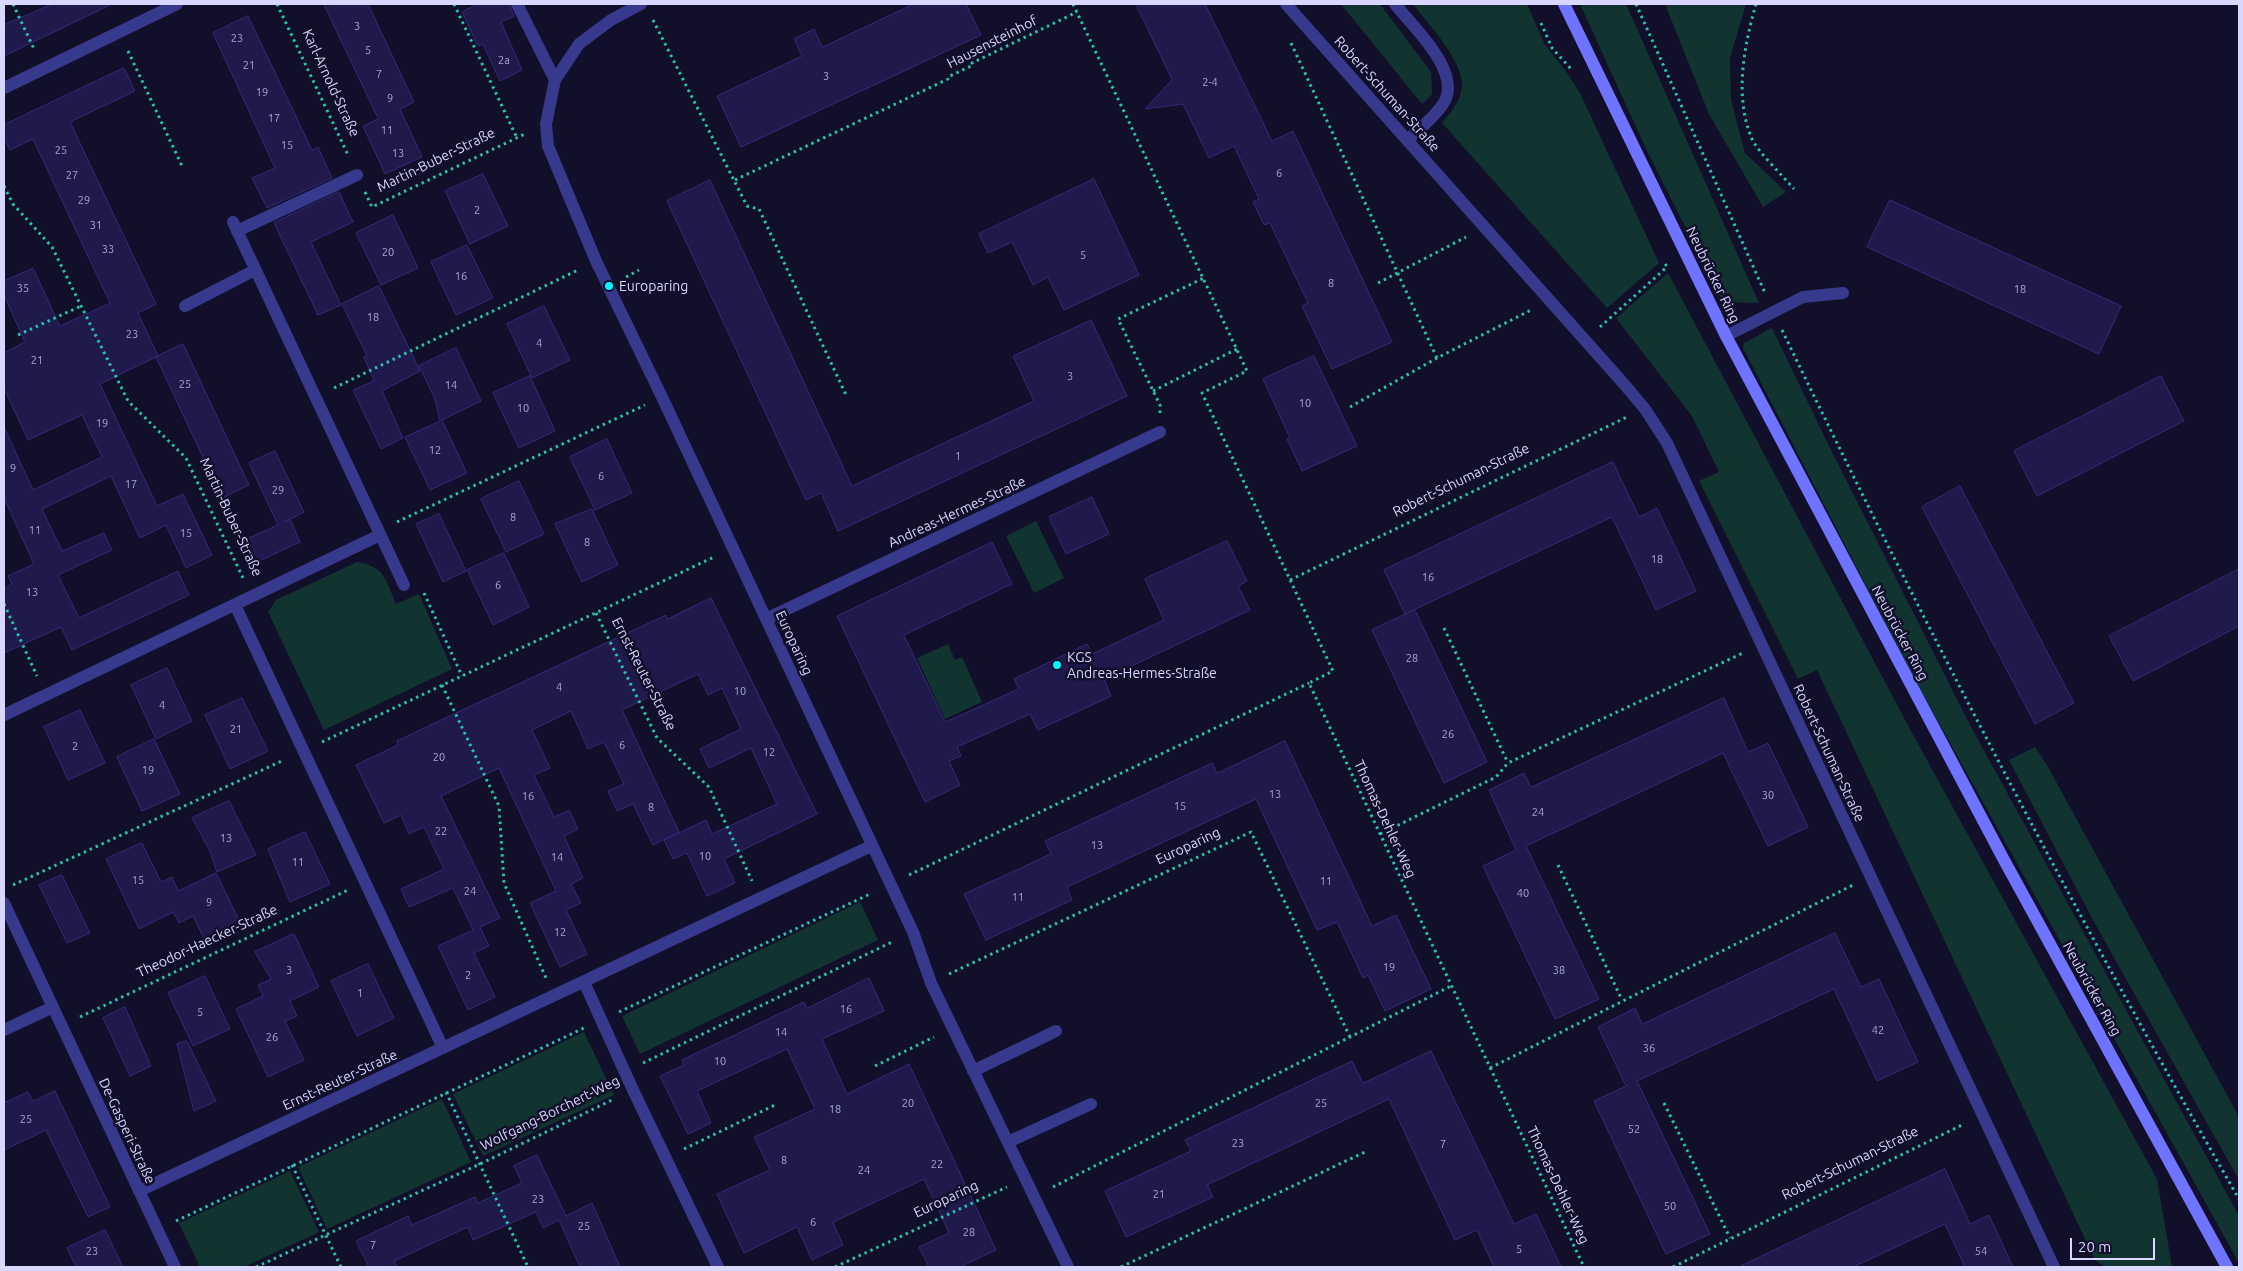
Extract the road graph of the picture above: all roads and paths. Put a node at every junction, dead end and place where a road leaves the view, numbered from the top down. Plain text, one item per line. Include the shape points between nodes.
1 (13, 4) edge
2 (177, 4) edge
3 (277, 4) edge
4 (454, 4) edge
5 (517, 4) edge
6 (1073, 4) edge
7 (1286, 4) edge
8 (1395, 4) edge
9 (1564, 4) edge
10 (1636, 4) edge
11 (1756, 4) edge
12 (645, 8) edge
13 (1077, 12) junction
14 (1541, 23) dead end
15 (119, 32) junction
16 (1290, 40) dead end
17 (44, 69) junction
18 (1574, 74) dead end
19 (555, 80) junction
20 (4, 88) edge
21 (546, 124) junction
22 (517, 138) junction
23 (1408, 140) junction
24 (182, 168) dead end
25 (357, 175) junction
26 (735, 180) junction
27 (4, 186) edge
28 (1794, 189) dead end
29 (1486, 226) junction
30 (1663, 258) dead end
31 (596, 261) junction
32 (255, 270) junction
33 (1398, 274) junction
34 (1204, 278) junction
35 (1378, 283) dead end
36 (1843, 293) dead end
37 (1550, 300) junction
38 (81, 306) junction
39 (185, 306) dead end
40 (1773, 311) junction
41 (18, 335) dead end
42 (1726, 336) junction
43 (1584, 340) junction
44 (1237, 349) junction
45 (1437, 358) junction
46 (315, 397) junction
47 (662, 397) junction
48 (847, 397) dead end
49 (1350, 407) dead end
50 (1645, 409) junction
51 (1160, 432) dead end
52 (379, 533) junction
53 (732, 548) junction
54 (1290, 580) junction
55 (404, 585) joint
56 (252, 596) junction
57 (4, 604) edge
58 (235, 605) junction
59 (596, 613) junction
60 (766, 619) junction
61 (1444, 628) dead end
62 (1761, 643) junction
63 (462, 676) junction
64 (1309, 683) junction
65 (442, 686) junction
66 (45, 695) junction
67 (4, 715) edge
68 (304, 751) junction
69 (1508, 763) junction
70 (1380, 834) junction
71 (871, 846) junction
72 (1558, 865) dead end
73 (1871, 876) junction
74 (364, 883) junction
75 (891, 884) junction
76 (13, 886) dead end
77 (760, 899) junction
78 (4, 902) edge
79 (913, 932) junction
80 (584, 982) junction
81 (931, 983) junction
82 (1452, 986) junction
83 (554, 996) junction
84 (1622, 1000) junction
85 (53, 1007) junction
86 (601, 1020) junction
87 (62, 1026) junction
88 (953, 1028) junction
89 (4, 1030) edge
90 (1056, 1031) dead end
91 (1350, 1037) junction
92 (443, 1048) junction
93 (875, 1066) dead end
94 (1490, 1068) junction
95 (973, 1071) junction
96 (625, 1072) junction
97 (633, 1090) junction
98 (446, 1092) junction
99 (1664, 1103) dead end
100 (777, 1104) dead end
101 (1091, 1104) dead end
102 (1982, 1113) junction
103 (1008, 1142) junction
104 (1365, 1152) dead end
105 (665, 1158) junction
106 (480, 1164) junction
107 (292, 1165) junction
108 (1026, 1178) junction
109 (139, 1192) junction
110 (1034, 1196) junction
111 (2239, 1199) edge
112 (158, 1230) junction
113 (326, 1236) junction
114 (1730, 1238) junction
115 (175, 1267) edge
116 (256, 1267) edge
117 (341, 1267) edge
118 (528, 1267) edge
119 (718, 1267) edge
120 (835, 1267) edge
121 (1068, 1267) edge
122 (1120, 1267) edge
123 (1584, 1267) edge
124 (1673, 1267) edge
125 (2054, 1267) edge
126 (2226, 1267) edge

1 - 17 path
2 - 15 street
3 - 25 path, Karl-Arnold-Straße
4 - 22 path
5 - 19 street
6 - 13 path
7 - 23 street, Robert-Schuman-Straße
8 - 23 street via 1443,65 1448,82 1443,104
9 - 42 main road, Neubrücker Ring
10 - 40 path
11 - 28 path via 1744,47 1744,110 1753,140
12 - 19 street, Europaring via 611,20 579,44
12 - 26 path
13 - 26 path, Hausensteinhof via 972,63 948,79
13 - 34 path
14 - 18 path via 1552,48
15 - 17 street
15 - 24 path
16 - 33 path
17 - 20 street
19 - 21 street, Europaring
21 - 22 path, Martin-Buber-Straße
21 - 31 street, Europaring via 548,146
22 - 25 path, Martin-Buber-Straße via 372,207
23 - 29 street, Robert-Schuman-Straße
25 - 32 street via 235,227
26 - 48 path via 747,206 760,209
27 - 38 path via 13,204 52,247
29 - 33 path
29 - 37 street, Robert-Schuman-Straße
30 - 43 path via 1667,267
31 - 46 path
31 - 47 street, Europaring
32 - 39 street
32 - 46 street
33 - 35 path
33 - 45 path
34 - 44 path
34 - 44 path via 1118,319 1153,391
36 - 40 street via 1803,297
37 - 43 street, Robert-Schuman-Straße
37 - 45 path
38 - 41 path
38 - 56 path, Martin-Buber-Straße via 128,401 186,458
40 - 42 street
40 - 111 path via 1850,470 2027,813
42 - 126 main road, Neubrücker Ring via 2004,860
43 - 50 street, Robert-Schuman-Straße
44 - 54 path via 1247,371 1202,393
45 - 49 path
46 - 52 street
47 - 52 path
47 - 53 street, Europaring
50 - 54 path, Robert-Schuman-Straße
50 - 62 street, Robert-Schuman-Straße via 1667,443
51 - 60 street, Andreas-Hermes-Straße
52 - 55 street
52 - 56 street, Martin-Buber-Straße
53 - 59 path, Ernst-Reuter-Straße
53 - 60 street, Europaring
54 - 64 path via 1333,671
55 - 63 path via 422,589
56 - 58 street, Martin-Buber-Straße
57 - 66 path
58 - 66 street, Martin-Buber-Straße
58 - 68 street
59 - 63 path, Ernst-Reuter-Straße
59 - 77 path, Ernst-Reuter-Straße via 657,738 709,787
60 - 71 street, Europaring
61 - 69 path
62 - 69 path
62 - 73 street, Robert-Schuman-Straße
63 - 65 path, Ernst-Reuter-Straße
64 - 70 path, Thomas-Dehler-Weg
64 - 75 path
65 - 68 path, Ernst-Reuter-Straße
65 - 83 path via 498,806 504,883
66 - 67 street, Martin-Buber-Straße
68 - 74 street
68 - 76 path
69 - 70 path via 1496,777
70 - 82 path, Thomas-Dehler-Weg
71 - 75 street, Europaring
71 - 77 street, Ernst-Reuter-Straße
72 - 84 path
73 - 84 path
73 - 102 street, Robert-Schuman-Straße
74 - 87 path, Theodor-Haecker-Straße
74 - 92 street
75 - 79 street, Europaring
75 - 86 path
77 - 80 street, Ernst-Reuter-Straße
78 - 85 street, De-Gasperi-Straße
79 - 81 street, Europaring
79 - 96 path, Wolfgang-Borchert-Weg
80 - 83 street, Ernst-Reuter-Straße
80 - 86 street, Wolfgang-Borchert-Weg
81 - 88 street, Europaring
81 - 91 path, Europaring via 1251,832
82 - 91 path
82 - 94 path, Thomas-Dehler-Weg
83 - 92 street, Ernst-Reuter-Straße
84 - 94 path
85 - 87 street, De-Gasperi-Straße
85 - 89 street
86 - 96 street, Wolfgang-Borchert-Weg
86 - 98 path
87 - 109 street, De-Gasperi-Straße
88 - 93 path
88 - 95 street, Europaring
90 - 95 street
91 - 110 path
92 - 109 street, Ernst-Reuter-Straße
94 - 123 path, Thomas-Dehler-Weg
95 - 103 street, Europaring
96 - 97 street, Wolfgang-Borchert-Weg
97 - 105 street, Wolfgang-Borchert-Weg
97 - 106 path, Wolfgang-Borchert-Weg
98 - 106 path, Wolfgang-Borchert-Weg
98 - 107 path
99 - 114 path
100 - 105 path
101 - 103 street
102 - 114 path, Robert-Schuman-Straße
102 - 125 street, Robert-Schuman-Straße
103 - 108 street, Europaring
104 - 122 path
105 - 119 street, Wolfgang-Borchert-Weg
106 - 113 path, Wolfgang-Borchert-Weg
106 - 118 path, Wolfgang-Borchert-Weg
107 - 112 path
107 - 113 path
108 - 110 street, Europaring
108 - 120 path, Europaring
109 - 112 street, De-Gasperi-Straße
110 - 121 street, Europaring
112 - 115 street, De-Gasperi-Straße
113 - 116 path, Wolfgang-Borchert-Weg
113 - 117 path
114 - 124 path, Robert-Schuman-Straße

